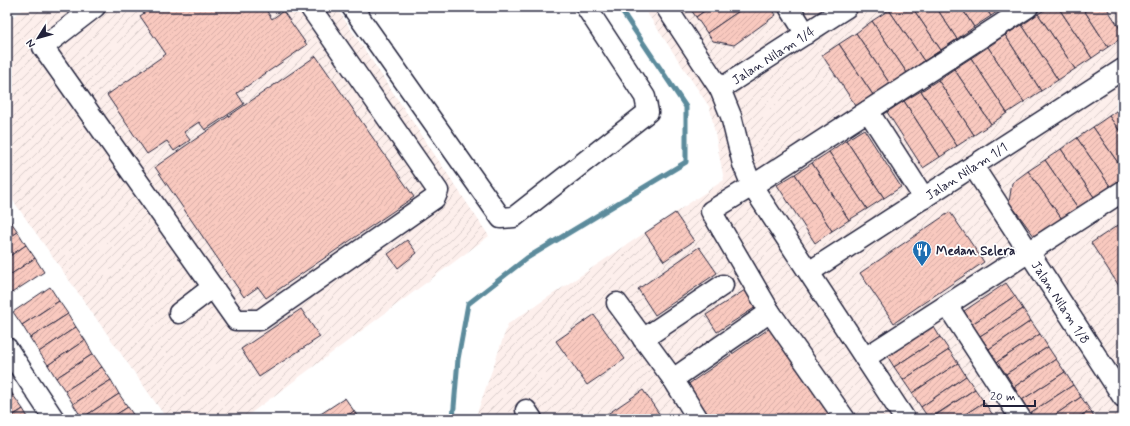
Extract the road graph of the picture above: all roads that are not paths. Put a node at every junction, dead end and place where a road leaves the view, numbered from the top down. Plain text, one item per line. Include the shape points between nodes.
1 (95, 7) edge
2 (310, 7) edge
3 (352, 7) edge
4 (586, 7) edge
5 (666, 7) edge
6 (789, 7) edge
7 (847, 7) edge
8 (1028, 7) edge
9 (806, 34) junction
10 (1123, 69) edge
11 (720, 89) junction
12 (868, 111) junction
13 (973, 166) junction
14 (752, 186) junction
15 (1123, 191) edge
16 (924, 198) junction
17 (1029, 252) junction
18 (809, 272) junction
19 (723, 284) dead end
20 (213, 287) junction
21 (617, 303) dead end
22 (947, 305) junction
23 (770, 312) junction
24 (179, 313) dead end
25 (643, 338) junction
26 (7, 348) edge
27 (865, 358) junction
28 (672, 379) junction
29 (1123, 397) edge
30 (54, 419) edge
31 (698, 419) edge
32 (845, 419) edge
33 (905, 419) edge
34 (1021, 419) edge

1 - 20 street via 43,47
2 - 20 street via 438,191 435,198 260,320 236,320
3 - 4 street via 501,218 514,217 648,112 645,97
5 - 11 street
6 - 9 street
7 - 9 street, Jalan Nilam 1/4
8 - 12 street
9 - 11 street, Jalan Nilam 1/4
10 - 13 street, Jalan Nilam 1/1
11 - 14 street
12 - 14 street
12 - 16 street
13 - 16 street, Jalan Nilam 1/1
13 - 17 street, Jalan Nilam 1/8
14 - 18 street
14 - 23 street via 711,211
15 - 17 street
16 - 18 street, Jalan Nilam 1/1
17 - 22 street
17 - 29 street, Jalan Nilam 1/8
18 - 27 street
19 - 25 street
20 - 24 street
21 - 25 street
22 - 27 street
22 - 34 street
23 - 28 street
23 - 32 street
25 - 28 street
26 - 30 street
27 - 33 street
28 - 31 street

